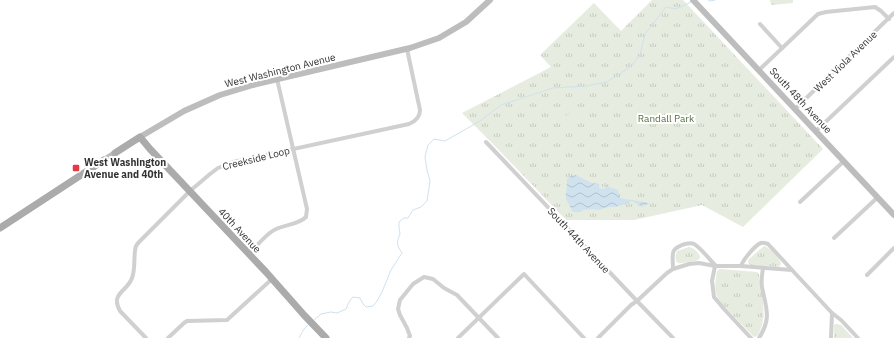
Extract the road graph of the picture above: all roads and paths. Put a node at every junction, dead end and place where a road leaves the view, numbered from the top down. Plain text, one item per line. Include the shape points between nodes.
1 (490, 0) edge
2 (695, 2) edge
3 (894, 14) edge
4 (888, 19) junction
5 (760, 24) dead end
6 (782, 48) junction
7 (407, 49) junction
8 (894, 56) edge
9 (759, 70) junction
10 (277, 79) junction
11 (795, 109) junction
12 (816, 131) junction
13 (140, 137) junction
14 (486, 142) dead end
15 (294, 149) junction
16 (115, 153) joint
17 (104, 160) joint
18 (844, 161) junction
19 (190, 192) junction
20 (878, 197) junction
21 (800, 202) dead end
22 (894, 214) edge
23 (0, 228) edge
24 (834, 238) dead end
25 (894, 248) edge
26 (248, 254) junction
27 (715, 266) junction
28 (741, 266) junction
29 (763, 268) junction
30 (673, 269) junction
31 (792, 270) junction
32 (867, 274) dead end
33 (272, 279) junction
34 (637, 301) junction
35 (832, 313) junction
36 (479, 318) junction
37 (146, 338) edge
38 (168, 338) edge
39 (326, 338) edge
40 (409, 338) edge
41 (458, 338) edge
42 (498, 338) edge
43 (584, 338) edge
44 (598, 338) edge
45 (673, 338) edge
46 (751, 338) edge
47 (759, 338) edge
48 (831, 338) edge
49 (858, 338) edge

1 - 7 main road, West Washington Avenue via 452,31
2 - 9 main road, South 48th Avenue
3 - 4 street, West Viola Avenue
4 - 6 street via 875,7 818,14
4 - 11 street, West Viola Avenue
5 - 6 street
6 - 9 street
7 - 10 main road, West Washington Avenue
7 - 15 street, Creekside Loop via 420,110 414,122
8 - 12 street
9 - 11 main road, South 48th Avenue
10 - 13 main road, West Washington Avenue via 220,95 184,111
10 - 15 street
11 - 12 main road, South 48th Avenue
12 - 18 main road, South 48th Avenue
13 - 16 main road, West Washington Avenue
13 - 19 main road, 40th Avenue
14 - 34 street, South 44th Avenue
15 - 19 street, Creekside Loop via 225,165
15 - 26 street via 307,209 306,217 272,232
16 - 17 main road, West Washington Avenue
17 - 23 main road, West Washington Avenue
18 - 20 main road, South 48th Avenue
18 - 21 street
19 - 26 main road, 40th Avenue
19 - 37 street, Creekside Loop via 140,241 136,247 132,280 118,295 117,306 120,311
20 - 22 main road, South 48th Avenue
20 - 24 street
25 - 32 street
26 - 33 main road, 40th Avenue
27 - 28 street
27 - 30 street via 699,263
27 - 30 street via 696,245 690,243 677,246 672,252
27 - 46 street via 712,281 714,297
28 - 29 street
28 - 31 street via 745,258 762,243 768,244
29 - 31 street
29 - 47 street via 762,284 767,317 765,328
30 - 34 street
31 - 35 street
33 - 38 street via 227,320 187,321
33 - 39 main road, 40th Avenue
34 - 44 street
34 - 45 street, South 44th Avenue
35 - 48 street
35 - 49 street
36 - 40 street via 457,295 433,279 424,277 413,284 400,300 398,308
36 - 41 street
36 - 42 street
36 - 43 street via 524,274

